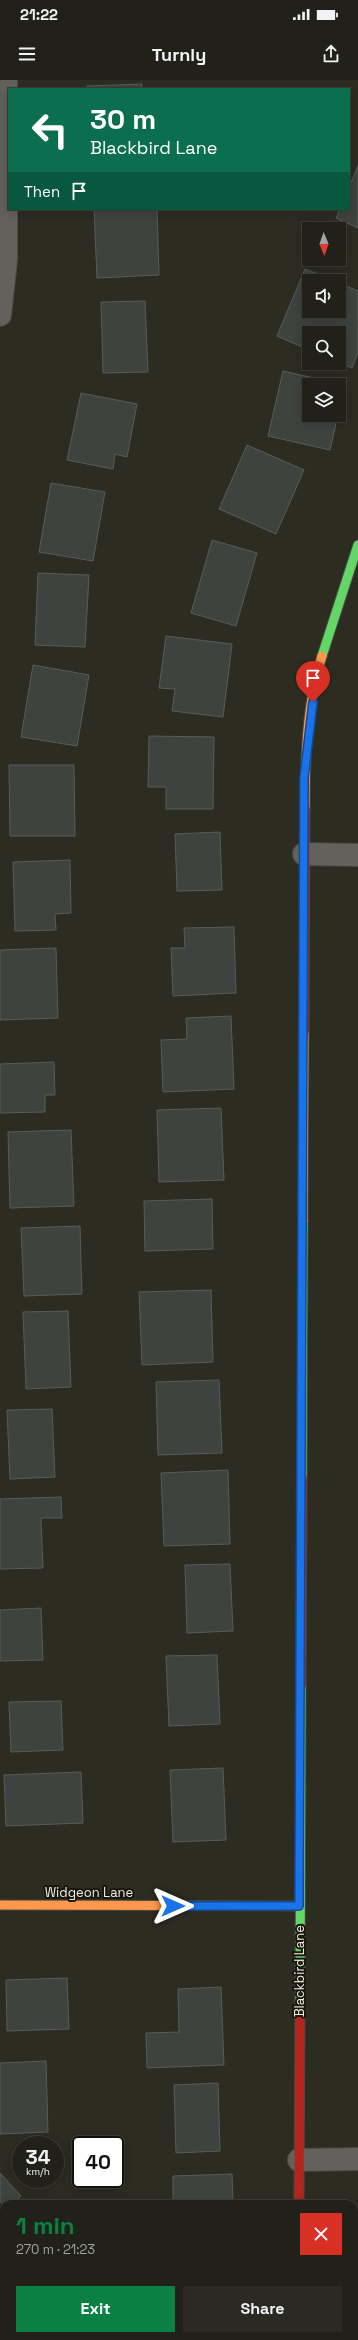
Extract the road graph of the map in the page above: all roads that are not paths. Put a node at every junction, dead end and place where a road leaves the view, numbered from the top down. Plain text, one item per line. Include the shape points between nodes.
1 (6, 80) edge
2 (0, 316) edge
3 (358, 545) edge
4 (304, 854) junction
5 (358, 855) edge
6 (0, 1905) edge
7 (299, 1906) junction
8 (358, 2159) edge
9 (299, 2160) junction
10 (299, 2200) edge

1 - 2 street via 6,260
3 - 4 street, Blackbird Lane via 317,672 305,763
4 - 5 street
4 - 7 street, Blackbird Lane
6 - 7 street, Widgeon Lane
7 - 9 street, Blackbird Lane
8 - 9 street
9 - 10 street, Blackbird Lane

